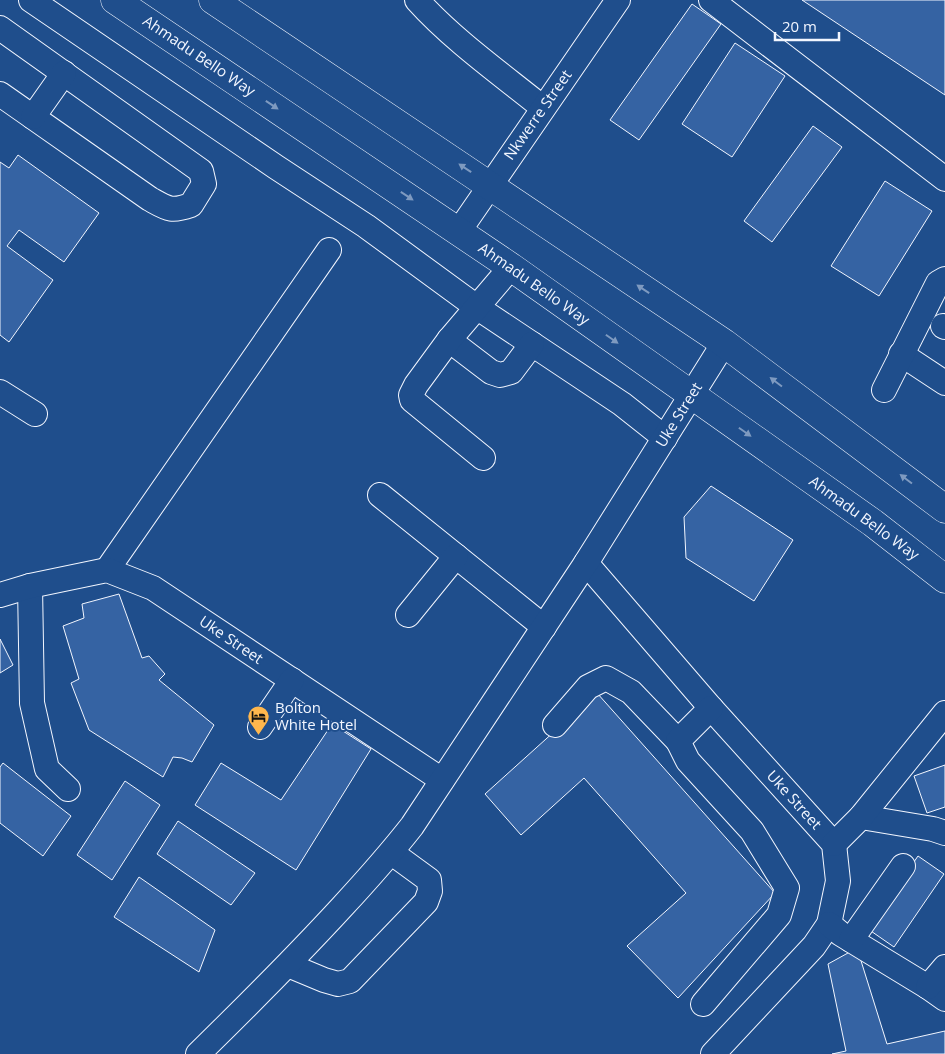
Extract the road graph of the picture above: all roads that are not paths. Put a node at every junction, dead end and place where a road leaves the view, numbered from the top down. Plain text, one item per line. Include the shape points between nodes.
1 (31, 0) edge
2 (115, 0) edge
3 (213, 0) edge
4 (417, 0) edge
5 (618, 0) edge
6 (711, 0) edge
7 (0, 28) edge
8 (64, 73) junction
9 (0, 94) edge
10 (543, 108) junction
11 (33, 117) junction
12 (945, 179) edge
13 (490, 185) junction
14 (459, 231) junction
15 (328, 250) dead end
16 (511, 268) junction
17 (945, 279) edge
18 (478, 308) junction
19 (449, 340) junction
20 (724, 343) junction
21 (532, 344) junction
22 (902, 354) junction
23 (945, 383) edge
24 (884, 390) dead end
25 (0, 392) edge
26 (692, 395) junction
27 (34, 414) dead end
28 (665, 438) junction
29 (482, 458) dead end
30 (380, 495) dead end
31 (945, 509) edge
32 (456, 556) junction
33 (586, 563) junction
34 (107, 570) junction
35 (945, 579) edge
36 (30, 586) junction
37 (0, 596) edge
38 (408, 615) dead end
39 (544, 627) junction
40 (292, 680) junction
41 (711, 708) junction
42 (945, 713) edge
43 (555, 725) dead end
44 (260, 727) dead end
45 (678, 740) junction
46 (442, 780) junction
47 (68, 789) dead end
48 (861, 818) junction
49 (945, 833) edge
50 (834, 844) junction
51 (392, 853) junction
52 (903, 866) dead end
53 (829, 924) junction
54 (851, 940) junction
55 (288, 965) junction
56 (945, 967) edge
57 (937, 993) edge
58 (703, 1004) dead end
59 (198, 1054) edge
60 (713, 1054) edge

1 - 18 street via 366,226
2 -> 14 main road, Ahmadu Bello Way
13 -> 3 main road
4 - 10 street via 461,42
5 - 10 street, Nkwerre Street
6 - 12 street
7 - 8 street
8 - 11 street
8 - 11 street via 202,171 204,184 191,206 169,209 150,199
9 - 11 street
10 - 13 street, Nkwerre Street
13 - 14 street, Nkwerre Street
20 -> 13 main road
14 - 16 main road, Ahmadu Bello Way
15 - 34 street
16 - 18 street
16 -> 26 main road, Ahmadu Bello Way
17 - 22 street via 938,283
18 - 19 street
18 - 21 street
19 - 21 street via 500,376 511,372
19 - 29 street via 416,385 412,400
20 - 26 street, Uke Street
31 -> 20 main road
21 - 28 street via 622,404
22 - 23 street
22 - 24 street
25 - 27 street
26 - 28 street, Uke Street
26 -> 35 main road, Ahmadu Bello Way via 873,523
28 - 33 street, Uke Street
30 - 32 street
32 - 38 street
32 - 39 street
33 - 39 street, Uke Street
33 - 41 street, Uke Street
34 - 36 street
34 - 40 street, Uke Street via 153,588
36 - 37 street
36 - 47 street via 32,702 47,769
39 - 46 street, Uke Street
40 - 44 street
40 - 46 street, Uke Street
41 - 45 street
41 - 50 street, Uke Street
42 - 48 street
43 - 45 street via 588,687 606,678 631,692
45 - 58 street via 688,760 752,831 787,888 779,915
46 - 51 street, Uke Street
48 - 49 street
48 - 50 street
50 - 53 street via 838,881
51 - 55 street, Uke Street
51 - 55 street via 429,880 426,902 350,981 338,984
52 - 54 street
53 - 54 street
53 - 60 street via 814,946
54 - 57 street
55 - 59 street, Uke Street
56 - 57 street

